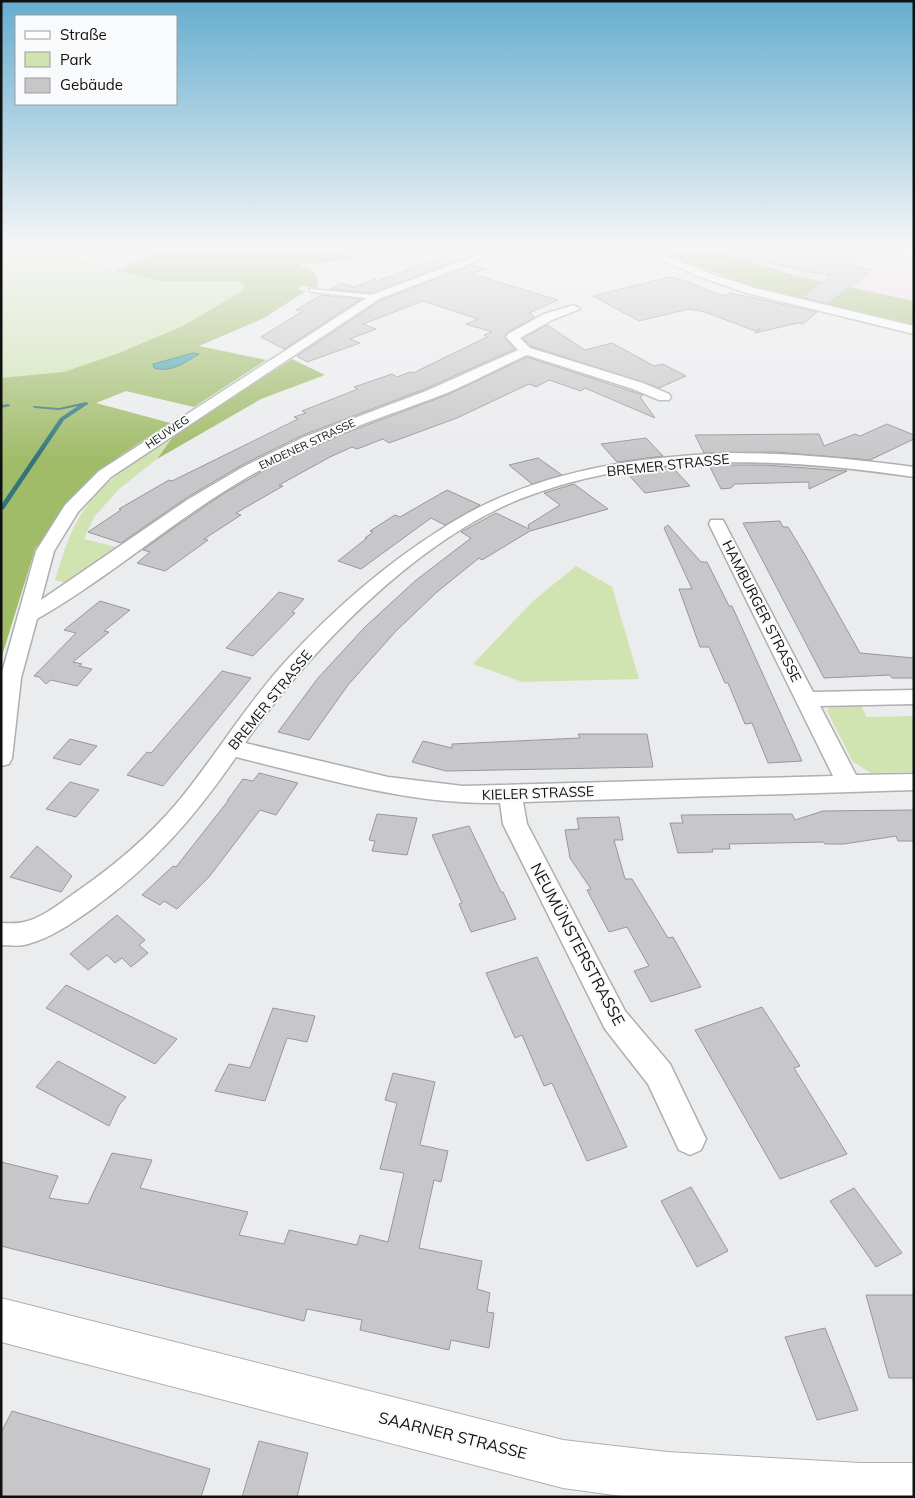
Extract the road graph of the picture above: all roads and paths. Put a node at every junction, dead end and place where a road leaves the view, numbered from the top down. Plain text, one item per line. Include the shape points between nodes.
1 (341, 319) edge
2 (546, 319) edge
3 (868, 319) edge
4 (914, 330) edge
5 (526, 351) junction
6 (664, 397) dead end
7 (914, 472) edge
8 (717, 524) dead end
9 (29, 615) junction
10 (914, 697) edge
11 (806, 699) junction
12 (231, 748) junction
13 (1, 758) edge
14 (914, 782) edge
15 (849, 784) junction
16 (510, 794) junction
17 (1, 934) edge
18 (690, 1139) dead end
19 (1, 1320) edge
20 (914, 1488) edge
21 (863, 1492) edge

1 - 9 street, HEUWEG via 105,474 71,509 45,550
2 - 5 street via 512,337
3 - 4 street
5 - 6 street
5 - 9 street, EMDENER STRASSE via 431,394 309,440 249,470 193,503 63,596
7 - 12 street, BREMER STRASSE via 841,462 713,459 625,466 573,477 510,498 468,519 415,554 354,604 291,669
8 - 11 street, HAMBURGER STRASSE
9 - 13 street, HEUWEG via 11,678
10 - 11 street
11 - 15 street
12 - 16 street, KIELER STRASSE via 414,790 463,795
12 - 17 street, BREMER STRASSE via 169,828 122,874 64,915 26,934
14 - 15 street, KIELER STRASSE
15 - 16 street, KIELER STRASSE
16 - 18 street, NEUMÜNSTERSTRASSE via 516,824 615,1020 659,1074
19 - 21 main road, SAARNER STRASSE via 563,1464 667,1477
20 - 21 main road, SAARNER STRASSE

